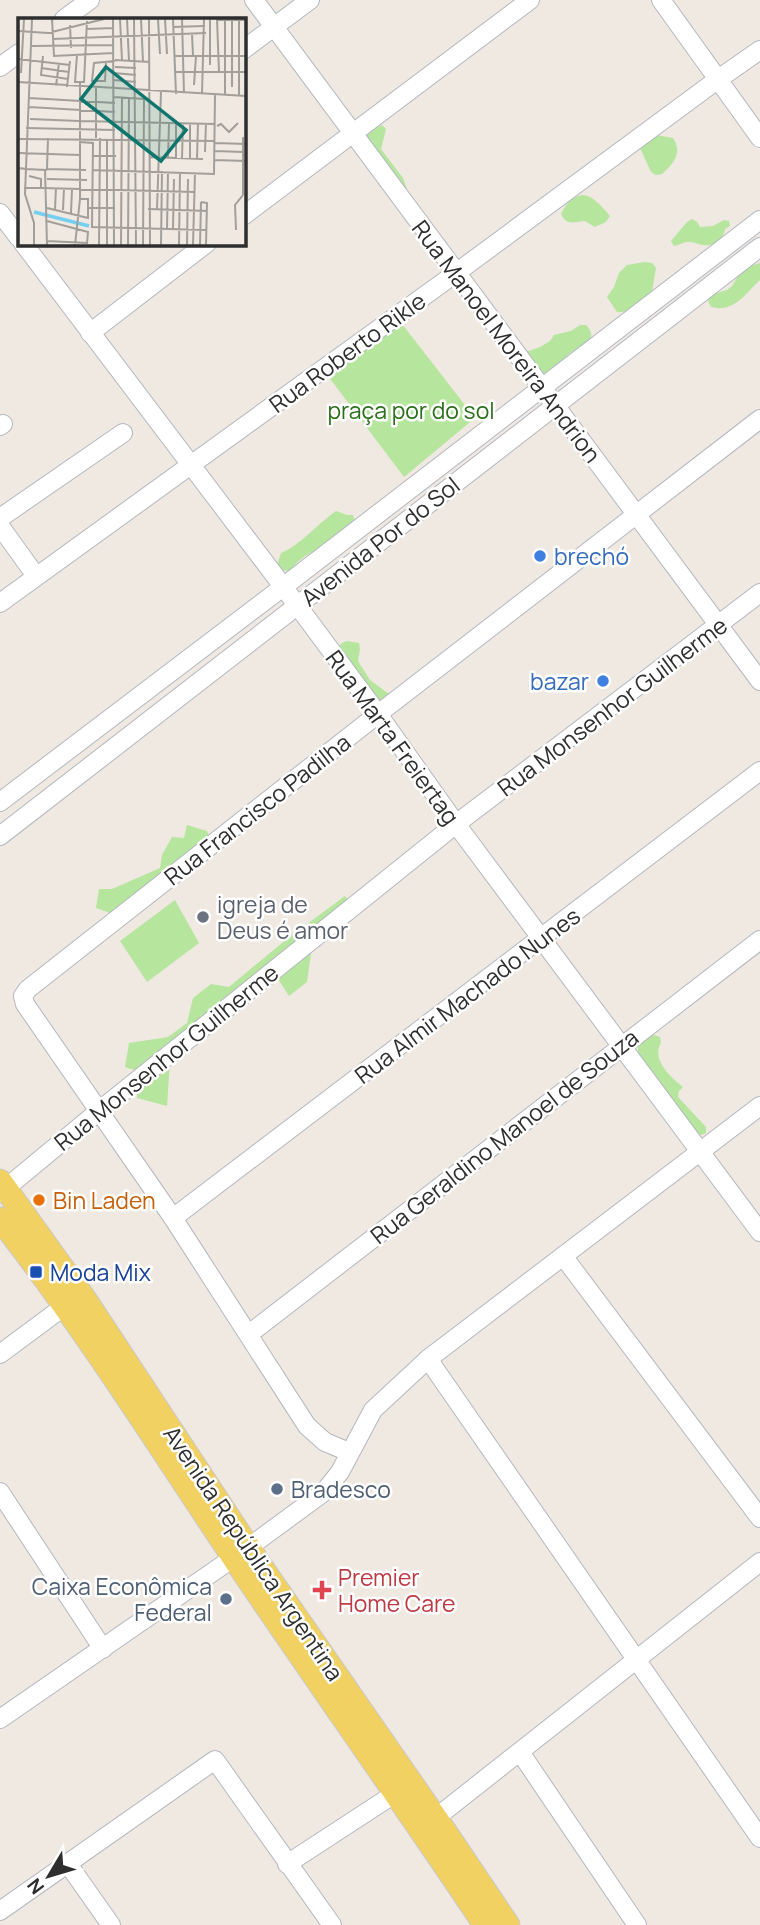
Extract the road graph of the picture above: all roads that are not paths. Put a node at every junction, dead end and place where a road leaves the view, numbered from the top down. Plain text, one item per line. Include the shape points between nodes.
1 (90, 0) edge
2 (254, 0) edge
3 (310, 0) edge
4 (530, 0) edge
5 (661, 0) edge
6 (65, 18) edge
7 (275, 27) junction
8 (245, 49) edge
9 (760, 50) edge
10 (18, 54) edge
11 (0, 68) edge
12 (717, 80) junction
13 (353, 132) junction
14 (760, 138) edge
15 (245, 214) edge
16 (760, 220) edge
17 (24, 245) edge
18 (204, 245) edge
19 (760, 247) edge
20 (456, 273) junction
21 (90, 333) junction
22 (543, 388) junction
23 (555, 405) junction
24 (760, 419) edge
25 (123, 433) dead end
26 (192, 464) junction
27 (636, 515) junction
28 (0, 518) edge
29 (0, 526) edge
30 (36, 576) junction
31 (284, 587) junction
32 (760, 593) edge
33 (0, 603) edge
34 (297, 605) junction
35 (718, 625) junction
36 (760, 681) edge
37 (378, 714) junction
38 (760, 771) edge
39 (0, 802) edge
40 (456, 824) junction
41 (0, 836) edge
42 (541, 940) junction
43 (760, 940) edge
44 (621, 1046) junction
45 (760, 1106) edge
46 (99, 1111) junction
47 (699, 1152) junction
48 (2, 1187) edge
49 (173, 1218) junction
50 (0, 1219) edge
51 (760, 1232) edge
52 (563, 1256) junction
53 (66, 1305) junction
54 (248, 1334) junction
55 (0, 1354) edge
56 (428, 1359) junction
57 (349, 1452) junction
58 (0, 1492) edge
59 (760, 1518) edge
60 (241, 1552) junction
61 (760, 1562) edge
62 (103, 1649) junction
63 (636, 1661) junction
64 (0, 1719) edge
65 (520, 1752) junction
66 (404, 1788) junction
67 (428, 1824) junction
68 (760, 1838) edge
69 (68, 1864) junction
70 (287, 1864) junction
71 (0, 1911) edge
72 (111, 1925) edge
73 (332, 1925) edge
74 (485, 1925) edge
75 (508, 1925) edge
76 (637, 1925) edge

1 - 6 street
2 - 7 street, Rua Manoel Moreira Andrion
3 - 7 street
4 - 13 street
5 - 12 street
7 - 8 street
7 - 13 street, Rua Manoel Moreira Andrion
9 - 12 street, Rua Roberto Rikle
10 - 11 street
12 - 14 street
12 - 20 street, Rua Roberto Rikle
13 - 15 street
13 - 20 street, Rua Manoel Moreira Andrion
16 - 22 street, Avenida Por do Sol
17 - 21 street, Rua Marta Freiertag
18 - 21 street
19 - 23 street, Avenida Por do Sol
20 - 22 street, Rua Manoel Moreira Andrion
20 - 26 street, Rua Roberto Rikle
21 - 26 street, Rua Marta Freiertag
22 - 23 street, Rua Manoel Moreira Andrion
22 - 31 street, Avenida Por do Sol
23 - 27 street, Rua Manoel Moreira Andrion
23 - 34 street, Avenida Por do Sol
24 - 27 street, Rua Francisco Padilha
25 - 28 street
26 - 30 street, Rua Roberto Rikle
26 - 31 street, Rua Marta Freiertag
27 - 35 street, Rua Manoel Moreira Andrion
27 - 37 street, Rua Francisco Padilha
29 - 30 street
30 - 33 street, Rua Roberto Rikle
31 - 34 street, Rua Marta Freiertag
31 - 39 street, Avenida Por do Sol
32 - 35 street, Rua Monsenhor Guilherme
34 - 37 street, Rua Marta Freiertag
34 - 41 street, Avenida Por do Sol
35 - 36 street, Rua Manoel Moreira Andrion
35 - 40 street, Rua Monsenhor Guilherme
37 - 40 street, Rua Marta Freiertag
37 - 46 street, Rua Francisco Padilha via 23,996
38 - 42 street, Rua Almir Machado Nunes
40 - 42 street, Rua Marta Freiertag
40 - 46 street, Rua Monsenhor Guilherme
42 - 44 street, Rua Marta Freiertag
42 - 49 street, Rua Almir Machado Nunes
43 - 44 street, Rua Geraldino Manoel de Souza
44 - 47 street, Rua Marta Freiertag
44 - 54 street, Rua Geraldino Manoel de Souza
45 - 47 street
46 - 48 street, Rua Monsenhor Guilherme
46 - 49 street
47 - 51 street, Rua Marta Freiertag
47 - 52 street
48 - 60 main road, Avenida República Argentina via 84,1298
49 - 54 street
50 - 53 main road, Avenida República Argentina
52 - 56 street
52 - 59 street
53 - 55 street
53 - 60 main road, Avenida República Argentina
54 - 57 street via 307,1426 325,1442
56 - 57 street via 373,1410
56 - 63 street
57 - 60 street via 324,1492
58 - 62 street
60 - 62 street
60 - 66 main road, Avenida República Argentina
61 - 63 street
62 - 64 street
63 - 65 street
63 - 68 street
65 - 67 street
65 - 76 street
66 - 67 main road, Avenida República Argentina
66 - 70 street
67 - 74 main road, Avenida República Argentina
67 - 75 main road, Avenida República Argentina
69 - 70 street via 215,1760
69 - 71 street
69 - 72 street
70 - 73 street

